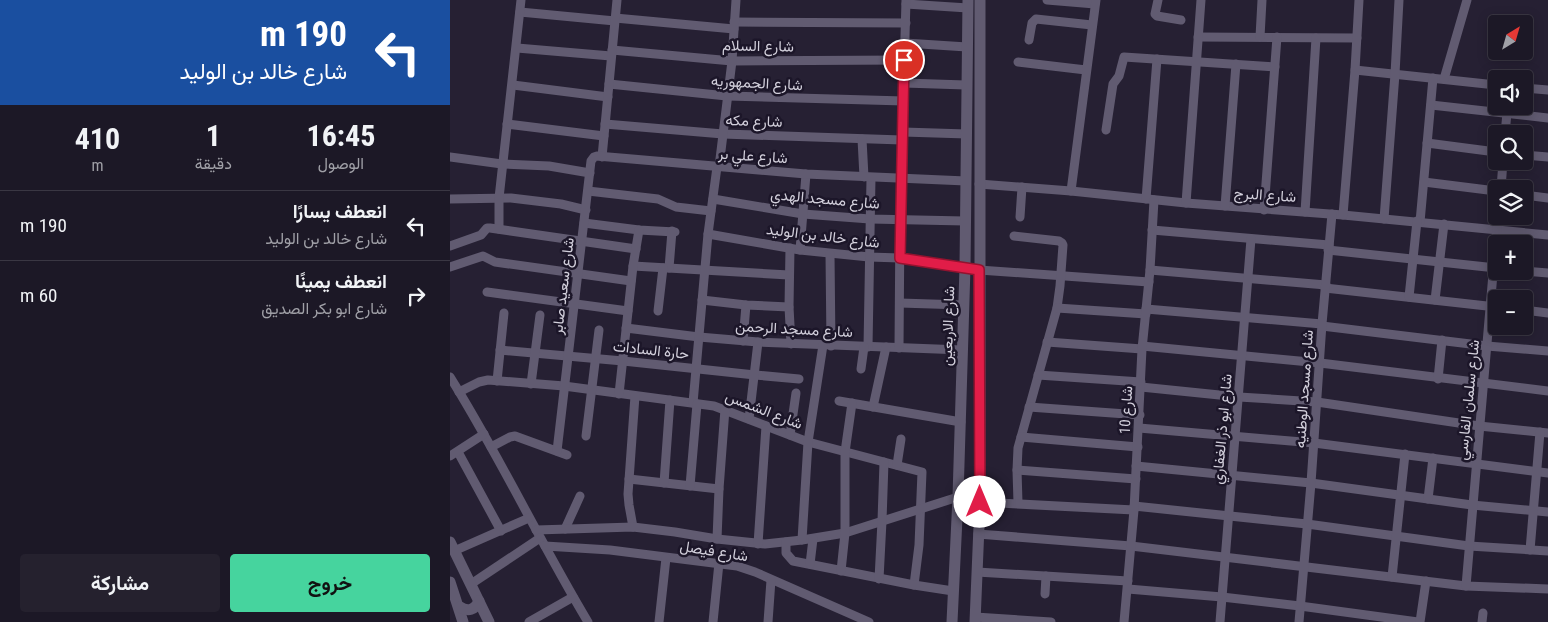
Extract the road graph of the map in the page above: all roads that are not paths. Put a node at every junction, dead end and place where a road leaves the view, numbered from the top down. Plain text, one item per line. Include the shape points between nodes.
1 (521, 0) edge
2 (617, 0) edge
3 (736, 0) edge
4 (980, 0) edge
5 (1047, 0) edge
6 (1158, 0) edge
7 (1201, 0) edge
8 (1262, 0) edge
9 (1359, 0) edge
10 (1399, 0) edge
11 (1467, 0) edge
12 (906, 2) edge
13 (1095, 2) edge
14 (968, 4) edge
15 (520, 12) junction
16 (615, 19) junction
17 (1181, 20) dead end
18 (906, 22) junction
19 (734, 25) junction
20 (1092, 26) junction
21 (1198, 37) junction
22 (1260, 37) junction
23 (1277, 37) junction
24 (1316, 38) junction
25 (1357, 38) junction
26 (1029, 40) dead end
27 (905, 44) junction
28 (967, 47) junction
29 (517, 48) junction
30 (612, 53) junction
31 (1157, 59) junction
32 (904, 60) junction
33 (732, 61) junction
34 (1018, 62) dead end
35 (1197, 62) junction
36 (1236, 64) junction
37 (1275, 67) junction
38 (1086, 70) junction
39 (1355, 70) junction
40 (1395, 74) junction
41 (1433, 78) junction
42 (1444, 79) junction
43 (904, 83) junction
44 (609, 84) junction
45 (1488, 84) edge
46 (513, 85) junction
47 (966, 85) junction
48 (1533, 89) edge
49 (1548, 90) edge
50 (727, 96) junction
51 (608, 97) junction
52 (904, 101) junction
53 (1431, 105) junction
54 (1488, 111) edge
55 (1523, 115) edge
56 (1548, 118) edge
57 (507, 124) junction
58 (606, 124) junction
59 (1106, 130) dead end
60 (723, 134) junction
61 (967, 134) junction
62 (604, 136) junction
63 (902, 136) junction
64 (862, 139) junction
65 (1427, 143) junction
66 (1488, 151) edge
67 (1533, 156) edge
68 (450, 157) edge
69 (602, 157) junction
70 (1548, 157) edge
71 (502, 164) junction
72 (718, 167) junction
73 (590, 173) junction
74 (806, 174) junction
75 (867, 177) junction
76 (902, 179) junction
77 (966, 181) junction
78 (1424, 182) junction
79 (979, 184) junction
80 (1022, 187) junction
81 (1488, 190) edge
82 (588, 191) junction
83 (1071, 191) junction
84 (1533, 196) edge
85 (498, 198) junction
86 (1548, 198) edge
87 (450, 199) edge
88 (713, 199) junction
89 (1150, 200) junction
90 (1186, 203) junction
91 (1225, 206) junction
92 (586, 210) junction
93 (1264, 210) junction
94 (711, 211) junction
95 (1305, 212) junction
96 (803, 214) junction
97 (1332, 214) junction
98 (1343, 215) junction
99 (1020, 217) dead end
100 (1384, 218) junction
101 (870, 219) junction
102 (900, 219) junction
103 (965, 220) junction
104 (1418, 222) junction
105 (584, 223) junction
106 (1444, 224) junction
107 (1497, 225) edge
108 (500, 229) junction
109 (1497, 229) junction
110 (639, 230) junction
111 (1152, 230) junction
112 (708, 234) junction
113 (1497, 235) edge
114 (1548, 235) edge
115 (1014, 236) dead end
116 (1251, 239) junction
117 (582, 242) junction
118 (450, 246) edge
119 (790, 248) junction
120 (1329, 248) junction
121 (636, 249) junction
122 (800, 250) junction
123 (830, 254) junction
124 (869, 257) junction
125 (900, 258) junction
126 (1414, 259) junction
127 (1439, 262) junction
128 (633, 266) junction
129 (450, 267) edge
130 (965, 267) junction
131 (1488, 267) edge
132 (666, 268) junction
133 (704, 270) junction
134 (979, 270) junction
135 (1150, 270) junction
136 (1533, 272) edge
137 (1548, 273) edge
138 (579, 274) junction
139 (1061, 275) junction
140 (789, 276) junction
141 (1248, 278) junction
142 (631, 281) junction
143 (1149, 282) junction
144 (1325, 287) junction
145 (486, 292) dead end
146 (1409, 297) junction
147 (702, 300) junction
148 (1435, 300) junction
149 (900, 303) junction
150 (575, 305) junction
151 (746, 305) junction
152 (963, 305) junction
153 (1488, 306) edge
154 (789, 307) junction
155 (1056, 308) junction
156 (628, 311) junction
157 (658, 311) dead end
158 (1146, 311) junction
159 (1533, 311) edge
160 (504, 313) dead end
161 (1548, 313) edge
162 (540, 315) dead end
163 (1245, 317) junction
164 (1322, 325) junction
165 (626, 328) junction
166 (600, 330) dead end
167 (1489, 335) edge
168 (699, 337) junction
169 (743, 340) junction
170 (1442, 340) junction
171 (758, 342) junction
172 (1046, 342) junction
173 (791, 344) junction
174 (827, 345) junction
175 (1487, 346) junction
176 (866, 347) junction
177 (886, 347) junction
178 (1142, 347) junction
179 (899, 348) junction
180 (500, 350) junction
181 (962, 350) junction
182 (1548, 352) edge
183 (535, 353) junction
184 (568, 356) junction
185 (1242, 356) junction
186 (596, 358) junction
187 (623, 361) junction
188 (1320, 363) junction
189 (696, 369) junction
190 (861, 369) dead end
191 (1038, 375) junction
192 (755, 376) junction
193 (450, 377) edge
194 (799, 379) dead end
195 (1438, 379) junction
196 (498, 381) junction
197 (531, 384) junction
198 (1141, 384) junction
199 (1483, 384) junction
200 (564, 386) junction
201 (592, 390) junction
202 (1548, 391) edge
203 (459, 392) junction
204 (796, 393) dead end
205 (619, 394) junction
206 (635, 396) junction
207 (1239, 397) junction
208 (670, 400) junction
209 (839, 401) dead end
210 (1317, 402) junction
211 (695, 403) junction
212 (852, 404) junction
213 (873, 407) junction
214 (1029, 407) junction
215 (726, 409) junction
216 (1140, 415) junction
217 (749, 419) junction
218 (960, 422) junction
219 (766, 426) junction
220 (1479, 426) junction
221 (1139, 428) junction
222 (1544, 433) edge
223 (484, 434) junction
224 (790, 435) junction
225 (586, 436) dead end
226 (1021, 437) junction
227 (1235, 437) junction
228 (901, 439) dead end
229 (808, 442) junction
230 (1314, 443) junction
231 (491, 447) junction
232 (1138, 447) junction
233 (557, 451) junction
234 (846, 452) junction
235 (454, 454) edge
236 (1405, 454) junction
237 (567, 455) dead end
238 (1433, 458) junction
239 (884, 462) junction
240 (897, 465) junction
241 (1476, 465) junction
242 (1136, 466) junction
243 (1017, 470) junction
244 (1536, 471) junction
245 (1548, 473) edge
246 (1232, 475) junction
247 (629, 479) junction
248 (1136, 479) junction
249 (664, 483) junction
250 (1312, 483) junction
251 (690, 486) junction
252 (719, 489) junction
253 (1400, 495) junction
254 (580, 496) dead end
255 (958, 497) junction
256 (1428, 499) junction
257 (980, 502) junction
258 (1018, 504) junction
259 (1472, 505) junction
260 (1134, 508) junction
261 (921, 509) junction
262 (1532, 510) junction
263 (1548, 512) edge
264 (1229, 516) junction
265 (529, 518) junction
266 (882, 521) junction
267 (1307, 524) junction
268 (634, 527) junction
269 (564, 529) junction
270 (536, 530) junction
271 (501, 531) junction
272 (845, 533) junction
273 (978, 534) junction
274 (1396, 536) junction
275 (813, 538) junction
276 (717, 539) junction
277 (802, 540) junction
278 (543, 542) junction
279 (786, 542) junction
280 (758, 544) junction
281 (452, 546) edge
282 (1131, 546) junction
283 (1469, 546) junction
284 (1530, 550) junction
285 (1548, 551) edge
286 (1226, 557) junction
287 (666, 558) junction
288 (719, 563) junction
289 (810, 564) junction
290 (1303, 565) junction
291 (841, 570) junction
292 (977, 572) junction
293 (1046, 576) junction
294 (1392, 577) junction
295 (878, 579) junction
296 (772, 580) junction
297 (450, 582) edge
298 (1426, 582) junction
299 (471, 584) junction
300 (1128, 585) junction
301 (914, 586) junction
302 (1466, 586) junction
303 (1548, 589) edge
304 (953, 591) junction
305 (1045, 594) dead end
306 (573, 597) junction
307 (1222, 597) junction
308 (479, 601) junction
309 (1300, 606) junction
310 (460, 607) junction
311 (975, 619) edge
312 (464, 622) edge
313 (489, 622) edge
314 (529, 622) edge
315 (588, 622) edge
316 (659, 622) edge
317 (714, 622) edge
318 (768, 622) edge
319 (869, 622) edge
320 (952, 622) edge
321 (1051, 622) edge
322 (1124, 622) edge
323 (1220, 622) edge
324 (1299, 622) edge
325 (1419, 622) edge

1 - 15 street
2 - 16 street
3 - 19 street
4 - 79 street, شارع الاربعين
5 - 13 street
6 - 17 street via 1157,16
7 - 21 street
8 - 22 street
9 - 25 street
10 - 40 street
11 - 42 street
12 - 14 street
12 - 18 street
13 - 20 street
14 - 28 street, شارع الاربعين
15 - 16 street
15 - 29 street
16 - 19 street
16 - 30 street
18 - 19 street
18 - 27 street
19 - 33 street
20 - 26 street via 1036,19 1032,23
20 - 38 street
21 - 22 street
21 - 35 street
22 - 23 street
23 - 24 street
23 - 37 street
24 - 25 street
24 - 95 street
25 - 39 street
27 - 28 street
27 - 32 street
28 - 47 street, شارع الاربعين
29 - 30 street, شارع السلام
29 - 46 street
30 - 33 street, شارع السلام
30 - 44 street
31 - 35 street
31 - 59 street via 1126,56 1123,59 1114,84
31 - 89 street, شارع 10
32 - 33 street, شارع السلام
32 - 43 street
33 - 50 street
34 - 38 street
35 - 36 street
35 - 90 street
36 - 37 street
36 - 91 street
37 - 93 street
38 - 83 street
39 - 40 street
39 - 98 street
40 - 41 street
40 - 100 street
41 - 42 street
41 - 53 street
42 - 45 street
43 - 47 street
43 - 52 street
44 - 50 street, شارع الجمهوريه
44 - 51 street
46 - 51 street
46 - 57 street
47 - 61 street, شارع الاربعين
48 - 49 street
50 - 52 street, شارع الجمهوريه
50 - 60 street
51 - 58 street
52 - 63 street
53 - 54 street
53 - 65 street
55 - 56 street
57 - 62 street
57 - 71 street
58 - 60 street, شارع مكه
58 - 62 street
60 - 64 street, شارع مكه
60 - 72 street
61 - 63 street, شارع مكه
61 - 77 street, شارع الاربعين
62 - 69 street
63 - 64 street, شارع مكه
63 - 76 street
64 - 75 street
65 - 66 street
65 - 78 street
67 - 70 street
68 - 71 street
69 - 72 street, شارع علي بر
69 - 73 street, شارع سعيد صابر via 592,159
71 - 73 street via 549,166
71 - 85 street
72 - 74 street, شارع علي بر
72 - 88 street
73 - 82 street, شارع سعيد صابر
74 - 75 street, شارع علي بر
74 - 96 street
75 - 76 street, شارع علي بر
75 - 101 street
76 - 77 street, شارع علي بر
76 - 102 street
77 - 103 street, شارع الاربعين
78 - 81 street
78 - 104 street
79 - 80 street, شارع البرج
79 - 134 street, شارع الاربعين
80 - 83 street, شارع البرج
80 - 99 street
82 - 92 street, شارع سعيد صابر
82 - 94 street via 658,199 676,207
83 - 89 street, شارع البرج
84 - 86 street
85 - 87 street
85 - 92 street via 536,200
85 - 108 street
88 - 94 street
88 - 96 street, شارع مسجد الهدي
89 - 90 street, شارع البرج
89 - 111 street, شارع 10
90 - 91 street, شارع البرج
91 - 93 street, شارع البرج
92 - 105 street, شارع سعيد صابر
93 - 95 street, شارع البرج
94 - 112 street
95 - 97 street, شارع البرج
96 - 101 street, شارع مسجد الهدي
96 - 122 street
97 - 98 street, شارع البرج
97 - 120 street, شارع مسجد الوطنيه
98 - 100 street, شارع البرج
100 - 104 street, شارع البرج
101 - 102 street, شارع مسجد الهدي
101 - 124 street
102 - 103 street, شارع مسجد الهدي
102 - 125 street
103 - 130 street, شارع الاربعين
104 - 106 street, شارع البرج
104 - 126 street
105 - 110 street
105 - 117 street, شارع سعيد صابر
106 - 109 street, شارع البرج
106 - 127 street
107 - 109 street, شارع سلمان الفارسي
108 - 117 street
108 - 118 street via 487,228 481,235
109 - 113 street, شارع سلمان الفارسي
109 - 114 street, شارع البرج
110 - 121 street
110 - 132 street via 673,231
111 - 116 street
111 - 135 street, شارع 10
112 - 119 street, شارع خالد بن الوليد
112 - 133 street
115 - 139 street via 1061,242
116 - 120 street
116 - 141 street, شارع ابو ذر الغفاري
117 - 121 street
117 - 138 street, شارع سعيد صابر
119 - 122 street, شارع خالد بن الوليد
119 - 140 street
120 - 126 street
120 - 144 street, شارع مسجد الوطنيه
121 - 128 street
122 - 123 street, شارع خالد بن الوليد
123 - 124 street, شارع خالد بن الوليد
123 - 174 street
124 - 125 street, شارع خالد بن الوليد
124 - 176 street
125 - 130 street, شارع خالد بن الوليد
125 - 149 street
126 - 127 street
126 - 146 street
127 - 131 street
127 - 148 street
128 - 132 street
128 - 142 street
129 - 138 street via 480,257
130 - 134 street, شارع خالد بن الوليد
130 - 152 street, شارع الاربعين
132 - 133 street
132 - 157 street
133 - 140 street
133 - 147 street
134 - 139 street, شارع خالد بن الوليد
134 - 257 street, شارع الاربعين
135 - 141 street
135 - 143 street, شارع 10
136 - 137 street
138 - 142 street
138 - 150 street, شارع سعيد صابر
139 - 143 street, شارع خالد بن الوليد
139 - 155 street
140 - 154 street
141 - 144 street
141 - 163 street, شارع ابو ذر الغفاري
142 - 156 street
143 - 158 street, شارع 10
144 - 146 street
144 - 164 street, شارع مسجد الوطنيه
145 - 150 street
146 - 148 street
147 - 151 street
147 - 168 street
148 - 153 street
149 - 152 street
149 - 179 street
150 - 156 street
150 - 184 street, شارع سعيد صابر
151 - 154 street
151 - 169 street
152 - 181 street, شارع الاربعين
154 - 173 street
155 - 158 street
155 - 172 street
156 - 165 street
158 - 163 street
158 - 178 street, شارع 10
159 - 161 street
160 - 180 street
162 - 183 street
163 - 164 street
163 - 185 street, شارع ابو ذر الغفاري
164 - 170 street
164 - 188 street, شارع مسجد الوطنيه
165 - 168 street, شارع مسجد الرحمن
165 - 187 street
166 - 186 street
167 - 175 street, شارع سلمان الفارسي
168 - 169 street, شارع مسجد الرحمن
168 - 189 street
169 - 171 street, شارع مسجد الرحمن
170 - 175 street
170 - 195 street
171 - 173 street, شارع مسجد الرحمن
171 - 192 street
172 - 178 street
172 - 191 street
173 - 174 street, شارع مسجد الرحمن
174 - 176 street, شارع مسجد الرحمن
174 - 229 street
175 - 182 street
175 - 199 street, شارع سلمان الفارسي
176 - 177 street, شارع مسجد الرحمن
176 - 190 street
177 - 179 street, شارع مسجد الرحمن
177 - 213 street
178 - 185 street
178 - 198 street, شارع 10
179 - 181 street, شارع مسجد الرحمن
180 - 183 street, حارة السادات
180 - 196 street
181 - 218 street, شارع الاربعين
183 - 184 street, حارة السادات
183 - 197 street
184 - 186 street, حارة السادات
184 - 200 street, شارع سعيد صابر
185 - 188 street
185 - 207 street, شارع ابو ذر الغفاري
186 - 187 street, حارة السادات
186 - 201 street
187 - 189 street, حارة السادات
187 - 205 street
188 - 195 street
188 - 210 street, شارع مسجد الوطنيه
189 - 192 street, حارة السادات
189 - 211 street
191 - 198 street
191 - 214 street
192 - 194 street, حارة السادات
192 - 217 street
193 - 203 street
195 - 199 street
196 - 197 street, شارع الشمس
196 - 203 street, شارع الشمس via 479,382
197 - 200 street, شارع الشمس
198 - 207 street
198 - 216 street, شارع 10
199 - 202 street
199 - 220 street, شارع سلمان الفارسي
200 - 201 street, شارع الشمس
200 - 233 street, شارع سعيد صابر
201 - 205 street, شارع الشمس
201 - 225 street
203 - 223 street
204 - 224 street
205 - 206 street, شارع الشمس
206 - 208 street, شارع الشمس
206 - 247 street
207 - 210 street
207 - 227 street, شارع ابو ذر الغفاري
208 - 211 street, شارع الشمس
208 - 249 street
209 - 212 street
210 - 220 street
210 - 230 street, شارع مسجد الوطنيه
211 - 215 street, شارع الشمس
211 - 251 street
212 - 213 street
212 - 234 street
213 - 218 street
214 - 216 street
214 - 226 street
215 - 217 street, شارع الشمس
215 - 252 street
216 - 221 street, شارع 10
217 - 219 street, شارع الشمس
218 - 255 street, شارع الاربعين
219 - 224 street, شارع الشمس
219 - 280 street
220 - 222 street
220 - 241 street, شارع سلمان الفارسي
221 - 227 street
221 - 232 street, شارع 10
222 - 244 street
223 - 231 street
223 - 235 street
224 - 229 street, شارع الشمس
226 - 232 street
226 - 243 street
227 - 230 street
227 - 246 street, شارع ابو ذر الغفاري
228 - 240 street
229 - 234 street, شارع الشمس
229 - 277 street
230 - 236 street
230 - 250 street, شارع مسجد الوطنيه
231 - 233 street via 515,436
231 - 265 street
232 - 242 street, شارع 10
233 - 237 street
234 - 239 street, شارع الشمس
234 - 272 street
235 - 271 street
236 - 238 street
236 - 253 street
238 - 241 street
238 - 256 street
239 - 240 street, شارع الشمس
239 - 266 street
240 - 261 street, شارع الشمس via 922,472
241 - 244 street
241 - 259 street, شارع سلمان الفارسي
242 - 246 street
242 - 248 street, شارع 10
243 - 248 street
243 - 258 street
244 - 245 street
244 - 262 street
246 - 250 street
246 - 264 street, شارع ابو ذر الغفاري
247 - 249 street
247 - 268 street via 629,505
248 - 260 street, شارع 10
249 - 251 street
250 - 253 street
250 - 267 street, شارع مسجد الوطنيه
251 - 252 street
252 - 276 street
253 - 256 street
253 - 274 street
254 - 269 street
255 - 261 street
255 - 304 street, شارع الاربعين
256 - 259 street
257 - 258 street
257 - 273 street, شارع الاربعين
258 - 260 street
259 - 262 street
259 - 283 street, شارع سلمان الفارسي
260 - 264 street
260 - 282 street, شارع 10
261 - 266 street
261 - 301 street
262 - 263 street
262 - 284 street
264 - 267 street
264 - 286 street, شارع ابو ذر الغفاري
265 - 270 street
265 - 271 street
266 - 272 street
266 - 295 street
267 - 274 street
267 - 290 street, شارع مسجد الوطنيه
268 - 269 street
268 - 276 street
269 - 270 street
270 - 278 street
271 - 281 street
272 - 275 street
272 - 291 street
273 - 282 street
273 - 292 street, شارع الاربعين
274 - 283 street
274 - 294 street
275 - 277 street
275 - 289 street
276 - 280 street
277 - 279 street
278 - 287 street, شارع فيصل
278 - 299 street
278 - 306 street
279 - 280 street
279 - 289 street via 786,553 793,561
281 - 299 street
282 - 286 street
282 - 300 street, شارع 10
283 - 284 street
283 - 302 street, شارع سلمان الفارسي
284 - 285 street
286 - 290 street
286 - 307 street, شارع ابو ذر الغفاري
287 - 288 street, شارع فيصل
287 - 316 street
288 - 296 street, شارع فيصل via 737,566
288 - 317 street
289 - 291 street
290 - 294 street
290 - 309 street, شارع مسجد الوطنيه
291 - 295 street
292 - 293 street
292 - 311 street, شارع الاربعين
293 - 300 street
293 - 305 street
294 - 298 street
295 - 301 street
296 - 318 street
296 - 319 street, شارع فيصل
297 - 310 street
298 - 302 street
298 - 325 street
299 - 308 street
300 - 307 street
300 - 322 street, شارع 10
301 - 304 street
302 - 303 street
304 - 320 street, شارع الاربعين
306 - 314 street
306 - 315 street
307 - 309 street
307 - 323 street, شارع ابو ذر الغفاري
308 - 310 street via 471,610
308 - 313 street
309 - 324 street, شارع مسجد الوطنيه
309 - 325 street
310 - 312 street
311 - 321 street

